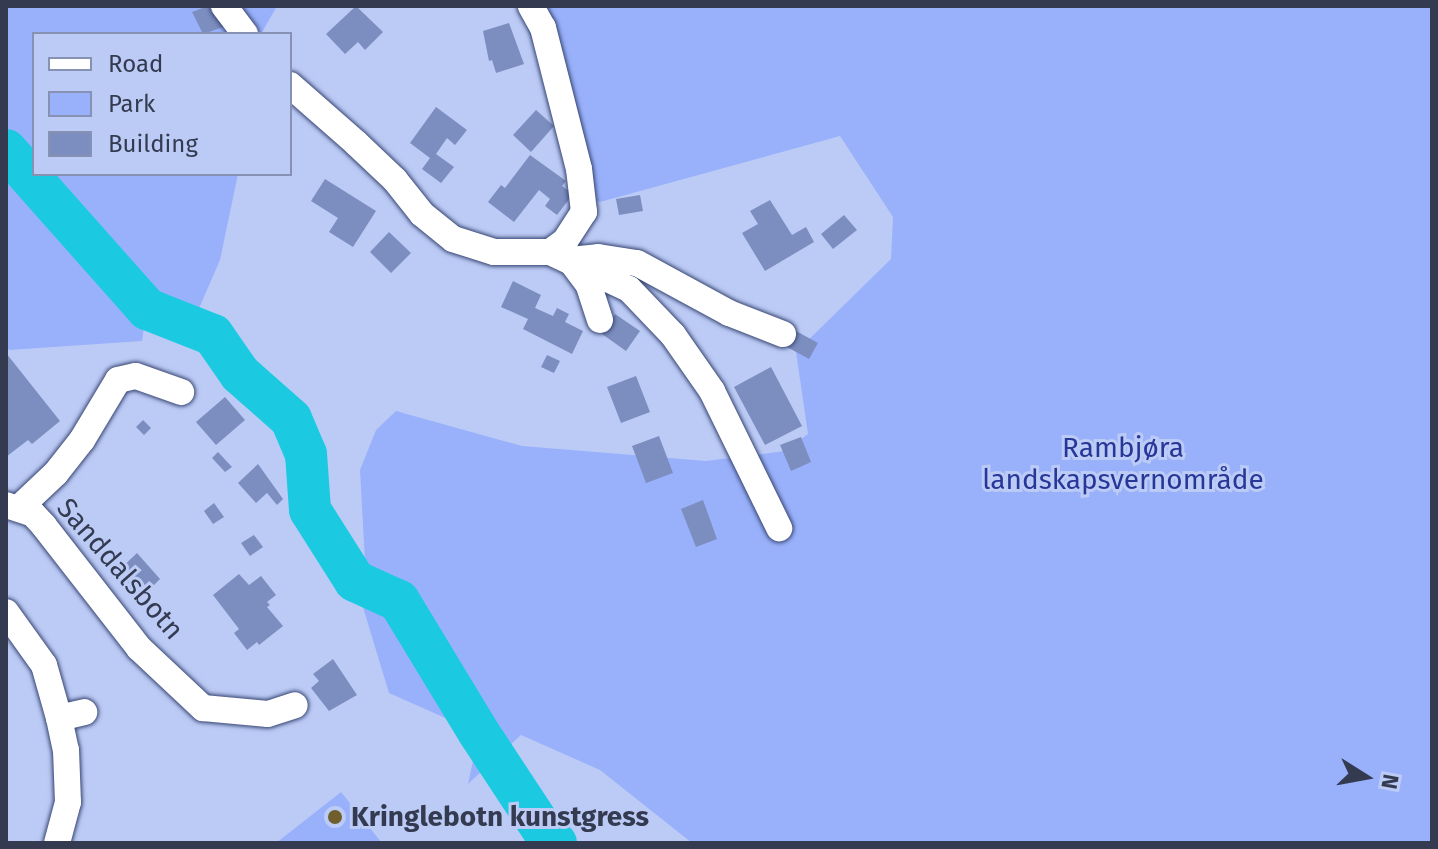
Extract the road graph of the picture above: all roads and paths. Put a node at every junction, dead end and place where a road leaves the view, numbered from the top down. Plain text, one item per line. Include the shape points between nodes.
1 (224, 6) edge
2 (531, 6) edge
3 (244, 32) edge
4 (292, 87) edge
5 (560, 256) junction
6 (600, 320) dead end
7 (783, 334) dead end
8 (181, 392) dead end
9 (13, 507) edge
10 (779, 528) dead end
11 (6, 612) edge
12 (295, 705) dead end
13 (57, 843) edge

1 - 3 street
2 - 5 street via 543,28 579,169 584,212
4 - 5 street via 453,239 494,252
5 - 6 street via 588,284
5 - 7 street via 637,263 729,313
5 - 10 street via 629,289 673,335 712,391
8 - 9 street, Sanddalsbotn via 136,376 118,380 56,473
9 - 12 street, Sanddalsbotn via 33,514 139,648 203,708 268,714
11 - 13 street via 48,658 72,715 66,750 68,802

